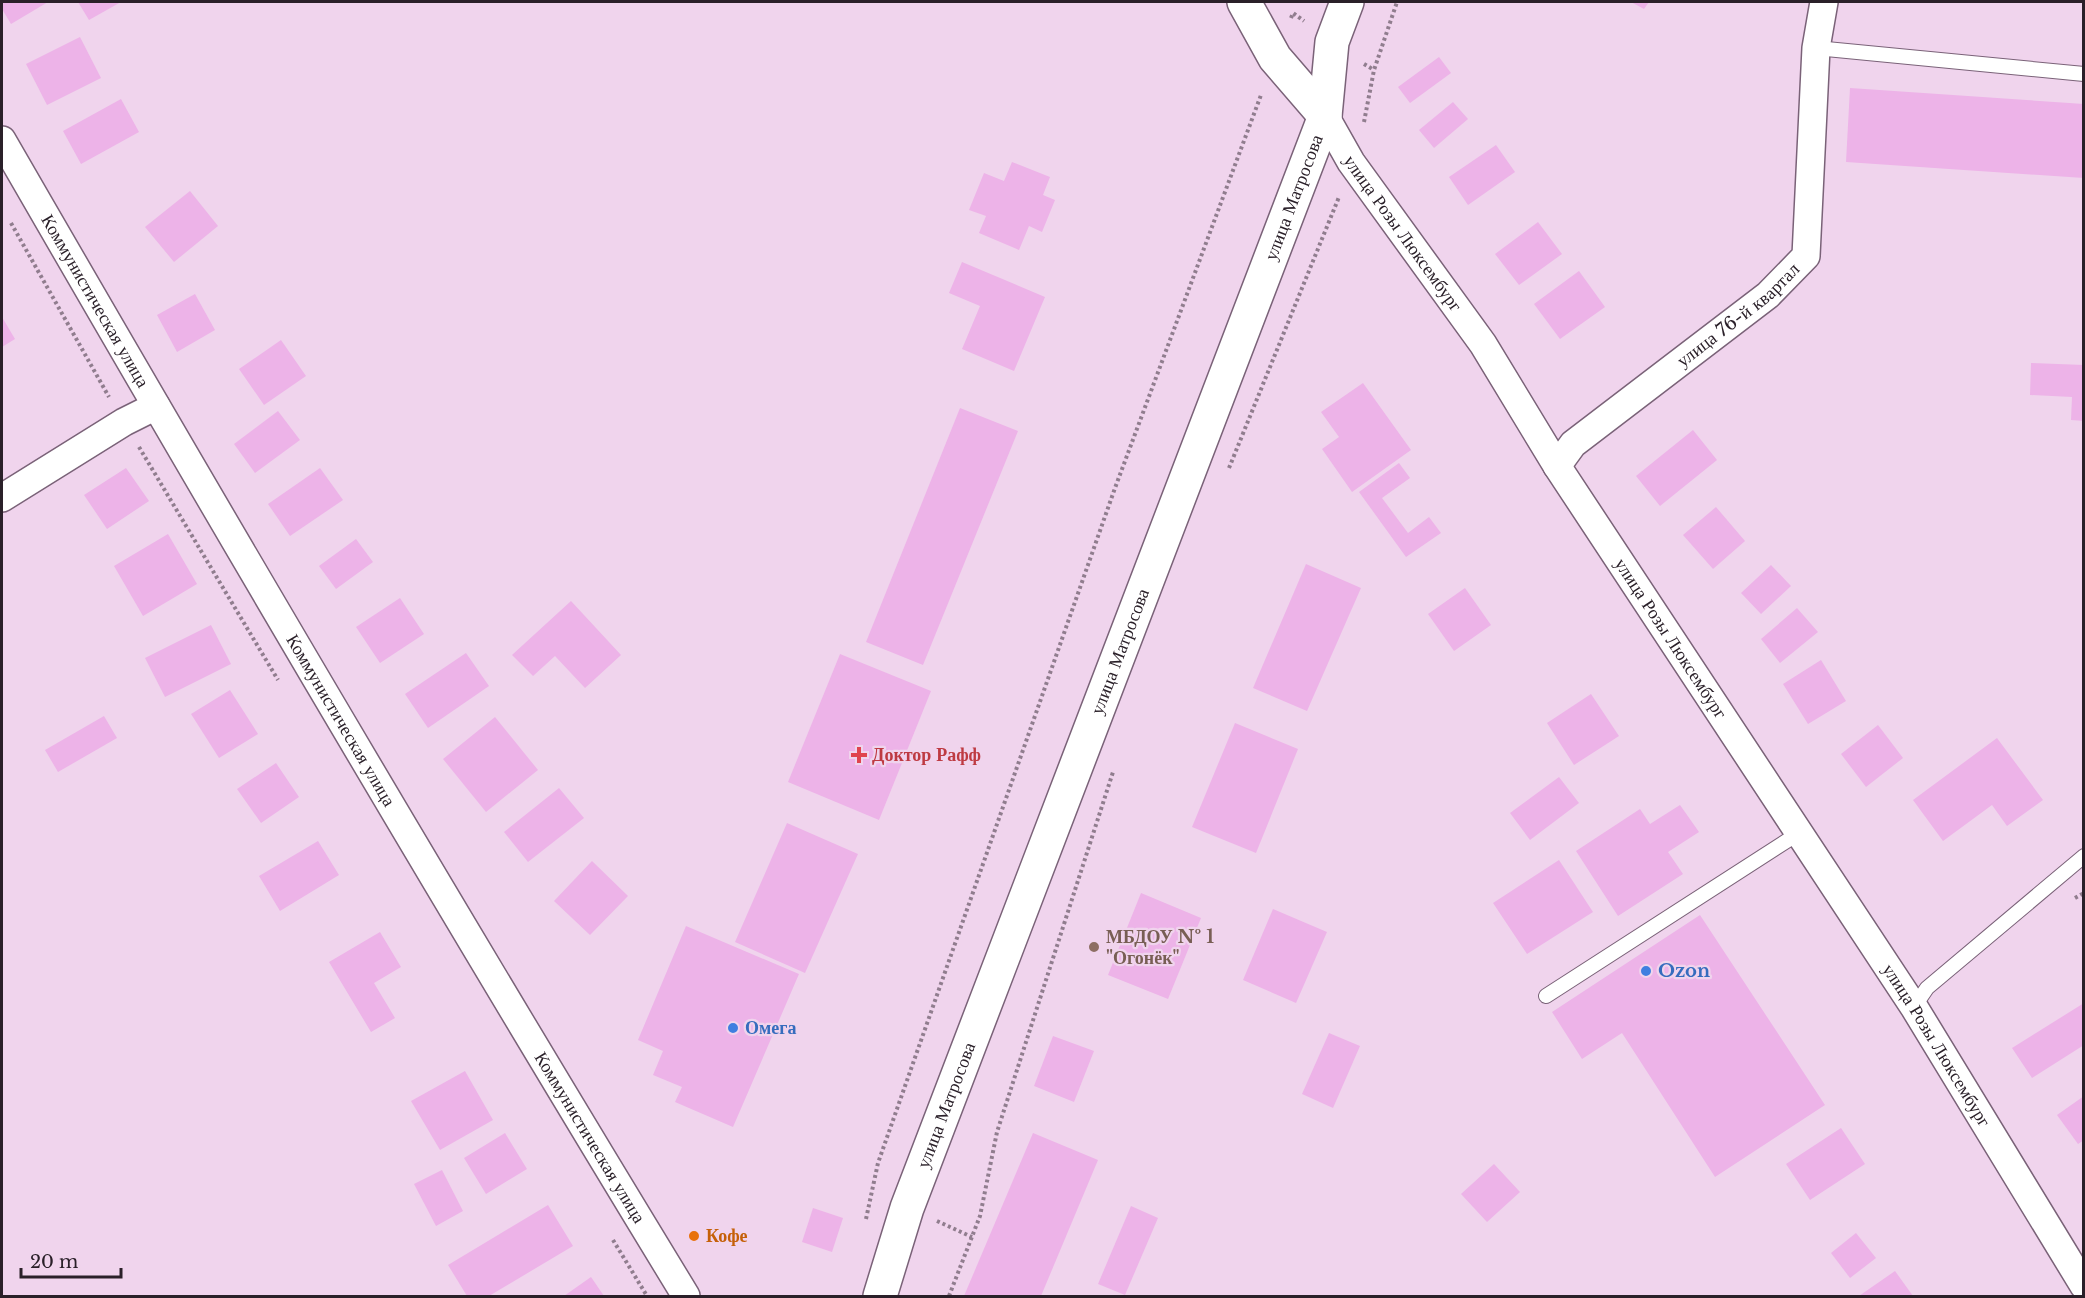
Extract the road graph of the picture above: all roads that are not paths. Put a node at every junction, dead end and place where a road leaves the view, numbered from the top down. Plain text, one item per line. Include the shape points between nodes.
1 (1244, 2) edge
2 (1347, 2) edge
3 (1824, 2) edge
4 (1816, 48) junction
5 (2084, 74) edge
6 (1325, 116) junction
7 (2, 140) edge
8 (156, 406) junction
9 (1557, 466) junction
10 (2, 498) edge
11 (1799, 834) junction
12 (2084, 856) edge
13 (1546, 996) dead end
14 (1914, 1007) junction
15 (2084, 1286) edge
16 (686, 1296) edge
17 (880, 1296) edge

1 - 6 street, улица Розы Люксембург via 1275,58
2 - 6 street, улица Матросова via 1332,42
3 - 4 street, улица 76-й квартал
4 - 5 lane
4 - 9 street, улица 76-й квартал via 1806,256 1768,295 1573,444
6 - 9 street, улица Розы Люксембург via 1351,162 1483,344
6 - 17 street, улица Матросова via 907,1208
7 - 8 street, Коммунистическая улица
8 - 10 street
8 - 16 street, Коммунистическая улица
9 - 11 street, улица Розы Люксембург
11 - 13 lane
11 - 14 street, улица Розы Люксембург
12 - 14 lane via 1927,988
14 - 15 street, улица Розы Люксембург

